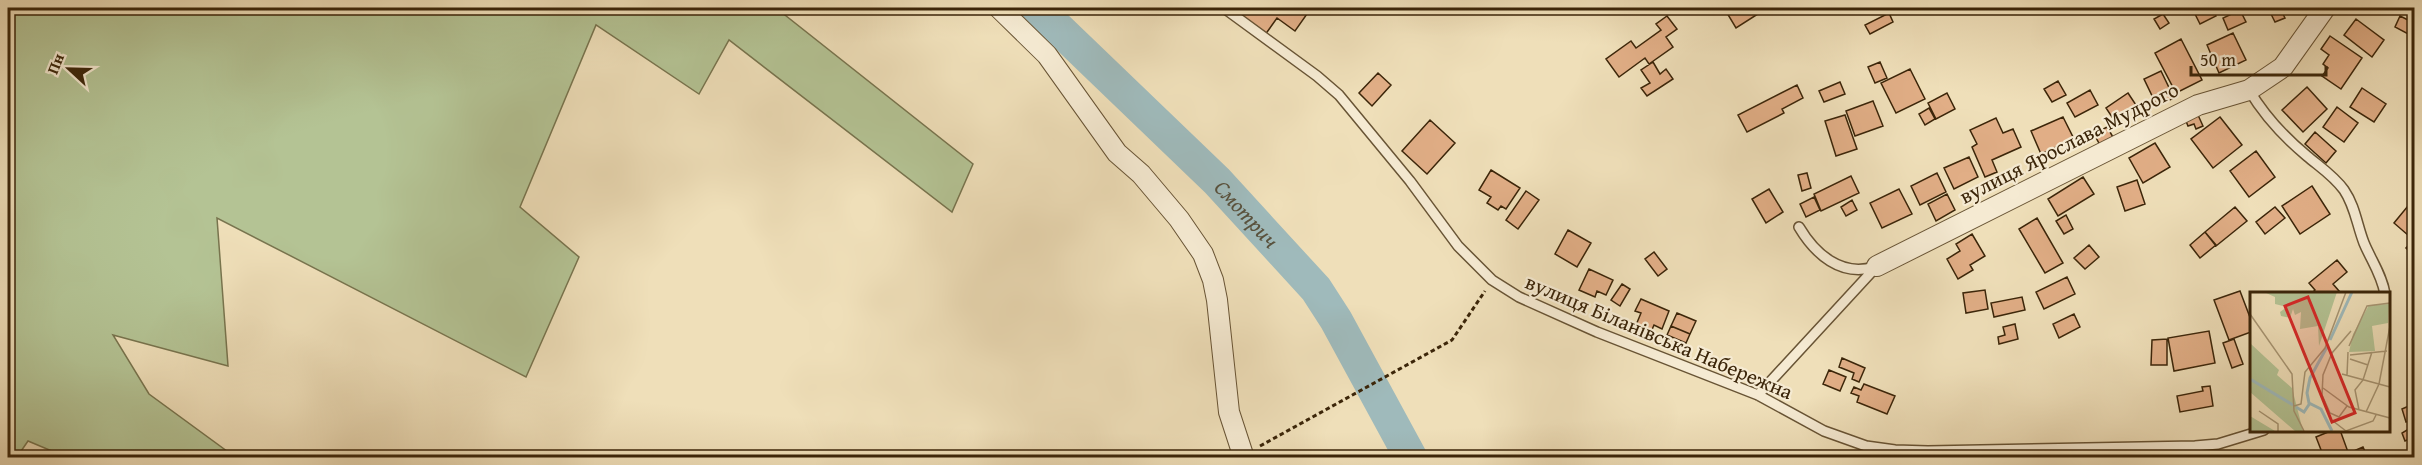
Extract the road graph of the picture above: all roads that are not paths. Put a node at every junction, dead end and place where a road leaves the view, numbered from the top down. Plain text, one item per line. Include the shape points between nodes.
1 (999, 8) edge
2 (1224, 8) edge
3 (2325, 8) edge
4 (2248, 90) junction
5 (1799, 227) dead end
6 (1876, 266) junction
7 (2384, 292) edge
8 (1758, 395) junction
9 (2257, 432) edge
10 (1243, 457) edge

1 - 10 street via 1047,56 1117,153 1141,174 1203,254 1217,300 1229,412
2 - 8 lane, вулиця Біланівська Набережна via 1339,95 1458,246 1492,280 1519,297 1597,332
3 - 4 street, вулиця Ярослава Мудрого via 2283,67
4 - 6 street, вулиця Ярослава Мудрого via 2198,105
4 - 7 lane via 2270,121 2339,183 2354,210
5 - 6 lane via 1814,248 1831,262 1864,270
6 - 8 lane
8 - 9 lane, вулиця Біланівська Набережна via 1824,431 1866,446 1895,450 2195,446 2218,444

